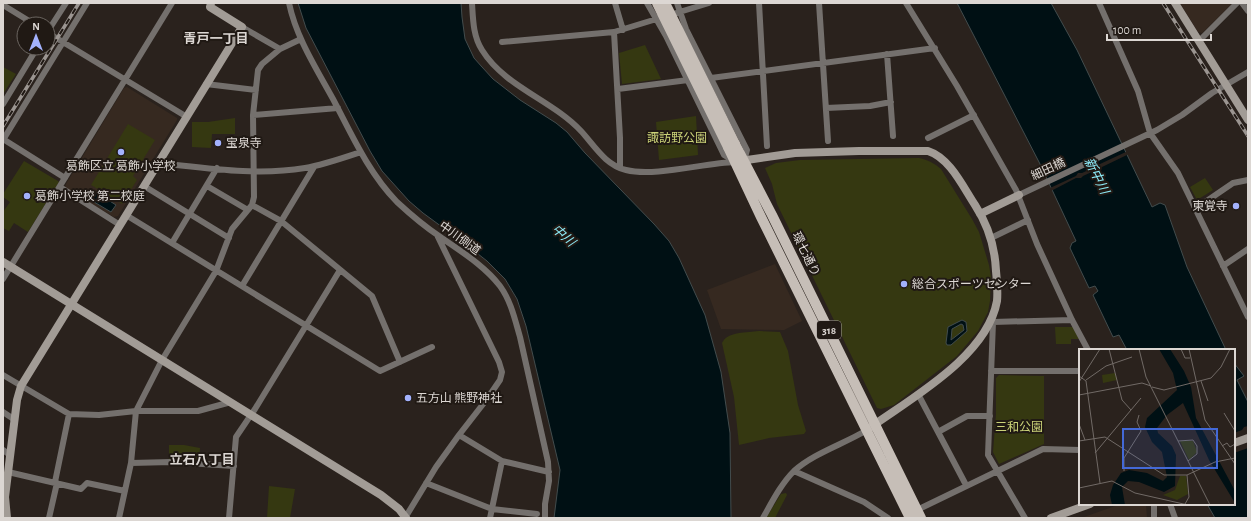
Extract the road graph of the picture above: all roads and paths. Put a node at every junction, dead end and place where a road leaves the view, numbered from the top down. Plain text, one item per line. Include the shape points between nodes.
1 (66, 3) edge
2 (87, 3) edge
3 (172, 3) edge
4 (288, 3) edge
5 (472, 3) edge
6 (615, 3) edge
7 (647, 3) edge
8 (657, 3) edge
9 (666, 3) edge
10 (677, 3) edge
11 (709, 3) edge
12 (759, 3) edge
13 (820, 3) edge
14 (906, 3) edge
15 (1099, 3) edge
16 (1175, 3) edge
17 (1237, 3) edge
18 (1242, 3) edge
19 (208, 4) edge
20 (3, 5) edge
21 (696, 5) edge
22 (1248, 11) edge
23 (681, 12) junction
24 (21, 16) edge
25 (56, 19) edge
26 (656, 20) junction
27 (242, 27) junction
28 (623, 30) junction
29 (614, 32) junction
30 (56, 37) edge
31 (301, 39) junction
32 (1199, 41) junction
33 (64, 42) junction
34 (502, 42) dead end
35 (935, 48) junction
36 (280, 49) junction
37 (887, 54) junction
38 (32, 56) edge
39 (823, 63) junction
40 (762, 70) junction
41 (1248, 72) edge
42 (711, 78) junction
43 (126, 80) junction
44 (688, 80) junction
45 (206, 84) junction
46 (1226, 85) junction
47 (618, 89) junction
48 (256, 90) junction
49 (891, 102) junction
50 (3, 104) edge
51 (338, 108) junction
52 (826, 108) junction
53 (254, 115) junction
54 (974, 115) junction
55 (187, 117) junction
56 (1248, 120) edge
57 (1150, 133) junction
58 (893, 136) dead end
59 (928, 138) dead end
60 (3, 140) edge
61 (828, 141) dead end
62 (732, 145) junction
63 (767, 146) dead end
64 (361, 152) junction
65 (740, 162) junction
66 (159, 163) junction
67 (314, 166) junction
68 (217, 168) junction
69 (620, 168) junction
70 (254, 172) junction
71 (65, 178) junction
72 (1248, 180) edge
73 (144, 186) junction
74 (207, 186) junction
75 (60, 187) junction
76 (1019, 195) junction
77 (250, 208) junction
78 (1195, 209) junction
79 (190, 213) junction
80 (980, 214) junction
81 (126, 215) junction
82 (1028, 220) junction
83 (281, 221) junction
84 (120, 225) junction
85 (437, 235) junction
86 (229, 238) junction
87 (991, 238) junction
88 (172, 243) junction
89 (1248, 249) edge
90 (3, 262) edge
91 (1223, 266) junction
92 (11, 267) junction
93 (340, 270) junction
94 (216, 271) junction
95 (3, 279) edge
96 (242, 286) junction
97 (72, 304) junction
98 (1247, 314) edge
99 (1072, 320) junction
100 (992, 321) junction
101 (306, 326) junction
102 (432, 347) dead end
103 (1087, 349) edge
104 (162, 360) junction
105 (400, 362) junction
106 (991, 371) junction
107 (1079, 371) edge
108 (3, 375) edge
109 (21, 386) junction
110 (918, 394) junction
111 (231, 402) junction
112 (136, 411) junction
113 (3, 412) edge
114 (68, 414) junction
115 (251, 414) junction
116 (990, 416) junction
117 (15, 420) junction
118 (871, 427) junction
119 (938, 432) junction
120 (459, 435) junction
121 (1248, 438) edge
122 (1235, 443) edge
123 (1079, 450) edge
124 (7, 452) edge
125 (502, 461) junction
126 (131, 463) junction
127 (234, 466) junction
128 (997, 470) junction
129 (794, 471) junction
130 (549, 472) junction
131 (6, 476) edge
132 (56, 483) junction
133 (426, 483) junction
134 (966, 485) junction
135 (125, 491) junction
136 (1087, 505) edge
137 (1154, 505) edge
138 (1170, 505) edge
139 (492, 509) junction
140 (5, 514) edge
141 (537, 514) dead end
142 (912, 516) edge
143 (49, 518) edge
144 (119, 518) edge
145 (229, 518) edge
146 (406, 518) edge
147 (490, 518) edge
148 (545, 518) edge
149 (763, 518) edge
150 (888, 518) edge
151 (1025, 518) edge
152 (1051, 518) edge
153 (1154, 518) edge
154 (1175, 518) edge

1 - 25 street
2 - 33 street
3 - 43 street
4 - 31 street, 中川側道
5 - 69 street via 476,36 491,62 524,90 566,117 607,160
6 - 28 street
7 - 26 street
8 - 62 main road, 環七通り / 318, bridge
9 - 62 main road, 環七通り / 318, bridge
10 - 23 street
11 - 21 street
12 - 40 street
13 - 39 street
14 - 35 street
15 - 57 street via 1136,86
16 - 32 street
17 - 32 street
18 - 22 street
19 - 27 street
20 - 24 street
21 - 23 street
23 - 26 street
23 - 42 street via 686,29
26 - 28 street
26 - 44 street
27 - 36 street
27 - 45 street
28 - 29 street
29 - 34 street
29 - 47 street
30 - 33 street
31 - 36 street
31 - 51 street, 中川側道
32 - 46 street
33 - 43 street
33 - 60 street
35 - 37 street
35 - 54 street
36 - 48 street via 258,70
37 - 39 street
37 - 49 street
38 - 50 street
39 - 40 street
39 - 52 street
40 - 42 street
40 - 63 street
41 - 46 street, 細田橋
42 - 65 street via 746,150
43 - 55 street
43 - 71 street
44 - 47 street
44 - 65 street via 724,155
45 - 48 street
45 - 55 street
46 - 56 street
46 - 57 street, 細田橋 via 1170,123
47 - 69 street
48 - 53 street
49 - 52 street via 870,106
49 - 58 street
51 - 53 street
51 - 64 street, 中川側道
52 - 61 street
53 - 70 street
54 - 59 street
54 - 76 street
55 - 66 street
57 - 76 street, 細田橋
57 - 78 street via 1178,173
60 - 71 street
62 - 65 main road, 環七通り / 318
64 - 67 street
64 - 85 street, 中川側道 via 370,170 387,191 406,211
65 - 69 street via 644,172
65 - 80 street via 795,153 928,151 946,162
65 - 118 main road, 環七通り / 318 via 772,215
66 - 68 street
66 - 73 street
67 - 70 street
67 - 83 street
68 - 70 street
68 - 74 street
70 - 77 street via 254,196
71 - 75 street
72 - 78 street via 1233,183
73 - 79 street
73 - 81 street
74 - 77 street
74 - 79 street
75 - 84 street
75 - 92 street
76 - 80 street
76 - 82 street
77 - 83 street
77 - 86 street via 232,229
78 - 91 street
79 - 86 street
79 - 88 street
80 - 87 street
81 - 84 street
81 - 88 street
82 - 87 street
82 - 99 street
83 - 93 street
83 - 96 street
84 - 97 street
85 - 120 street via 502,372 496,386
85 - 130 street, 中川側道 via 485,271 500,286 507,300 520,337
86 - 94 street
87 - 100 street via 997,289
88 - 94 street
89 - 91 street
90 - 92 street
91 - 98 street
92 - 95 street
92 - 97 street
93 - 101 street
93 - 105 street via 372,296
94 - 96 street
94 - 104 street
96 - 101 street
97 - 104 street
97 - 109 street
99 - 100 street
99 - 103 street
100 - 106 street
100 - 110 street via 958,362
101 - 105 street via 380,371
101 - 115 street
102 - 105 street
104 - 111 street
104 - 112 street
106 - 107 street
106 - 116 street
108 - 109 street
109 - 114 street
109 - 117 street
110 - 118 street
110 - 119 street
111 - 112 street via 198,411
111 - 115 street
112 - 114 street via 99,415
112 - 126 street
113 - 117 street
114 - 132 street
115 - 127 street via 236,437
115 - 146 street via 381,495
116 - 119 street via 967,416
116 - 128 street via 988,455
117 - 124 street
118 - 129 street
118 - 142 main road, 環七通り / 318
119 - 134 street
120 - 125 street
120 - 133 street
121 - 122 street
123 - 128 street via 1042,449
124 - 131 street
125 - 130 street
125 - 139 street
126 - 127 street via 171,462
126 - 135 street
127 - 145 street
128 - 134 street
128 - 151 street
129 - 149 street
129 - 150 street via 864,502
130 - 148 street, 中川側道
131 - 132 street
131 - 140 street
132 - 135 street via 81,489 87,483
132 - 143 street
133 - 139 street
133 - 146 street
134 - 142 street
135 - 144 street
136 - 152 street
137 - 153 street
138 - 154 street
139 - 141 street
139 - 147 street

